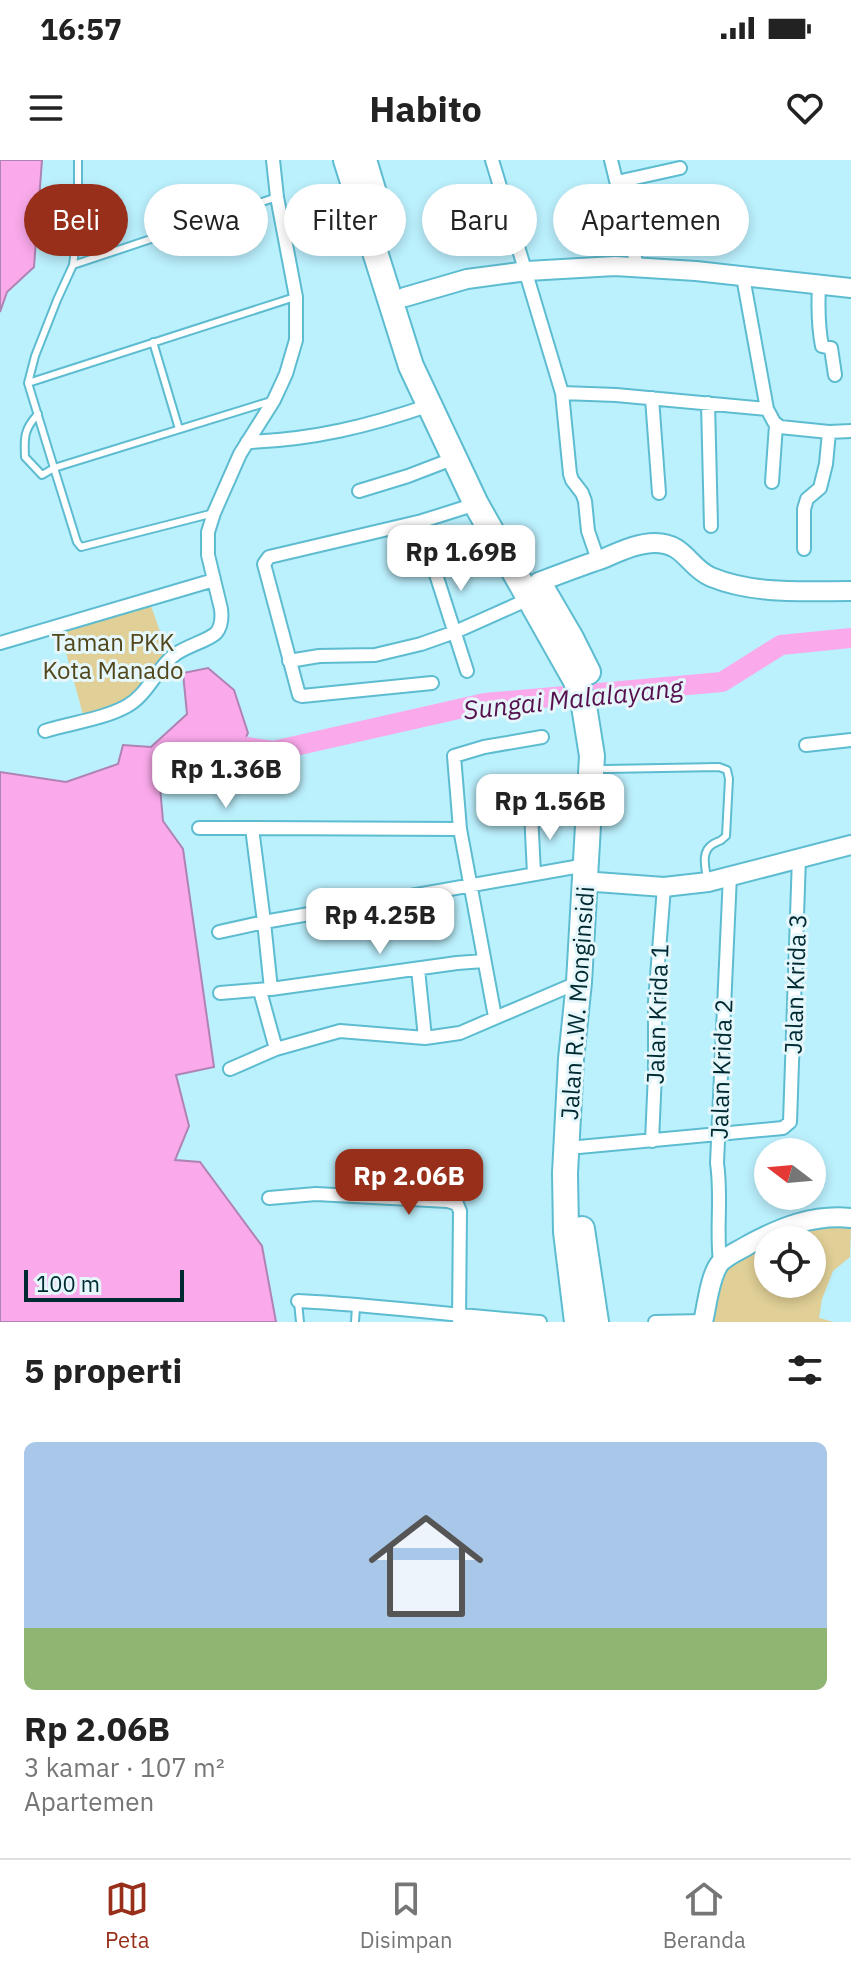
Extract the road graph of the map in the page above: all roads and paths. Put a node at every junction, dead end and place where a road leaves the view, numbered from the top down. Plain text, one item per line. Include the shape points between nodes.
1 (78, 160) edge
2 (273, 160) edge
3 (346, 160) edge
4 (364, 160) edge
5 (492, 160) edge
6 (611, 160) edge
7 (680, 168) dead end
8 (617, 182) junction
9 (277, 197) junction
10 (73, 265) junction
11 (637, 266) junction
12 (527, 271) junction
13 (743, 277) junction
14 (819, 285) junction
15 (851, 288) edge
16 (296, 297) junction
17 (405, 297) junction
18 (153, 342) junction
19 (835, 375) dead end
20 (28, 383) junction
21 (562, 393) junction
22 (652, 398) junction
23 (274, 400) junction
24 (708, 403) junction
25 (430, 405) junction
26 (767, 409) junction
27 (38, 414) junction
28 (776, 425) junction
29 (179, 429) junction
30 (851, 431) edge
31 (829, 432) junction
32 (247, 442) junction
33 (54, 468) junction
34 (467, 471) junction
35 (772, 482) dead end
36 (359, 491) dead end
37 (659, 493) dead end
38 (476, 504) junction
39 (214, 513) junction
40 (422, 521) junction
41 (711, 526) dead end
42 (804, 549) dead end
43 (598, 560) junction
44 (214, 580) junction
45 (534, 591) junction
46 (851, 591) edge
47 (455, 632) junction
48 (0, 643) edge
49 (289, 661) junction
50 (467, 671) dead end
51 (432, 683) dead end
52 (592, 705) junction
53 (45, 731) dead end
54 (542, 737) dead end
55 (851, 740) edge
56 (806, 745) dead end
57 (605, 769) junction
58 (531, 812) dead end
59 (199, 828) dead end
60 (252, 828) junction
61 (460, 829) junction
62 (851, 845) edge
63 (799, 857) junction
64 (591, 873) junction
65 (534, 874) junction
66 (730, 875) junction
67 (708, 882) junction
68 (470, 884) junction
69 (664, 887) junction
70 (264, 922) junction
71 (219, 932) dead end
72 (484, 961) junction
73 (418, 969) junction
74 (579, 982) junction
75 (266, 990) junction
76 (220, 993) dead end
77 (495, 1017) junction
78 (425, 1038) junction
79 (276, 1049) junction
80 (230, 1069) dead end
81 (718, 1134) junction
82 (652, 1141) junction
83 (579, 1147) junction
84 (572, 1183) junction
85 (269, 1198) dead end
86 (850, 1213) edge
87 (574, 1231) junction
88 (720, 1262) junction
89 (298, 1301) joint
90 (356, 1304) junction
91 (459, 1319) edge
92 (300, 1322) edge
93 (355, 1322) edge
94 (540, 1322) edge
95 (577, 1322) edge
96 (596, 1322) edge
97 (655, 1322) edge
98 (703, 1322) edge

1 - 10 lane
2 - 9 street
3 - 25 highway, Jalan R.W. Monginsidi via 411,366
4 - 17 highway, Jalan R.W. Monginsidi
5 - 12 street
6 - 8 street
7 - 8 street
8 - 11 street
9 - 10 lane
9 - 16 street
10 - 20 lane
11 - 12 street
11 - 13 street
12 - 17 street via 467,279
12 - 21 street
13 - 14 street
13 - 26 street
14 - 15 street
14 - 19 street via 820,337 822,346 831,348
16 - 18 lane
16 - 23 street via 293,355
17 - 34 highway, Jalan R.W. Monginsidi
18 - 20 lane
18 - 29 lane
20 - 27 lane
21 - 22 street
21 - 43 street via 570,474 585,501
22 - 24 street
22 - 37 street
23 - 29 lane
23 - 32 street
24 - 26 street
24 - 41 street
25 - 32 street via 325,435
25 - 34 highway, Jalan R.W. Monginsidi
26 - 28 street
27 - 33 lane
27 - 33 lane via 27,426 25,457 42,475
28 - 31 street
28 - 35 street
29 - 33 lane
30 - 31 street
31 - 42 street via 820,488 804,509
32 - 39 street
33 - 39 lane via 81,547
34 - 36 street via 408,476
34 - 38 highway, Jalan R.W. Monginsidi
34 - 45 highway, Jalan R.W. Monginsidi
38 - 40 street
38 - 45 highway, Jalan R.W. Monginsidi
39 - 44 street via 208,532
40 - 47 street
40 - 49 street via 266,560
43 - 45 street
43 - 46 street via 634,546 667,544 681,550 703,573 747,588
44 - 48 street
44 - 53 street via 222,617 215,634 177,652 128,705
45 - 47 street
45 - 52 highway, Jalan R.W. Monginsidi via 571,638
47 - 49 street via 375,655
47 - 50 street
49 - 51 street via 302,696
52 - 57 highway, Jalan R.W. Monginsidi via 604,730
52 - 64 highway, Jalan R.W. Monginsidi
54 - 61 street via 454,756
55 - 56 street
57 - 64 highway, Jalan R.W. Monginsidi
57 - 67 lane via 727,770 726,836 707,848
58 - 65 street
59 - 60 street
60 - 61 street
60 - 70 street
61 - 68 street
62 - 63 street
63 - 66 street
63 - 81 street, Jalan Krida 3 via 790,1122 783,1128
64 - 65 street
64 - 69 street
64 - 74 highway, Jalan R.W. Monginsidi
64 - 83 highway, Jalan R.W. Monginsidi
65 - 68 street
66 - 67 street
66 - 81 street, Jalan Krida 2
67 - 69 street
68 - 70 street
68 - 72 street
69 - 82 street, Jalan Krida 1
70 - 71 street
70 - 75 street
72 - 73 street
72 - 77 street
73 - 75 street
73 - 78 street
74 - 77 street
74 - 84 highway, Jalan R.W. Monginsidi via 571,1059
75 - 76 street
75 - 79 street
77 - 78 street via 460,1033
78 - 79 street via 340,1031
79 - 80 street
81 - 82 street
81 - 88 street, Jalan Krida 2
82 - 83 street
83 - 84 highway, Jalan R.W. Monginsidi
84 - 87 highway, Jalan R.W. Monginsidi
85 - 91 street via 316,1194 457,1204
86 - 88 street via 773,1231
87 - 95 highway, Jalan R.W. Monginsidi
87 - 96 highway, Jalan R.W. Monginsidi
88 - 98 street
89 - 90 street
89 - 92 lane
90 - 91 street
90 - 93 lane
91 - 94 street
97 - 98 street

